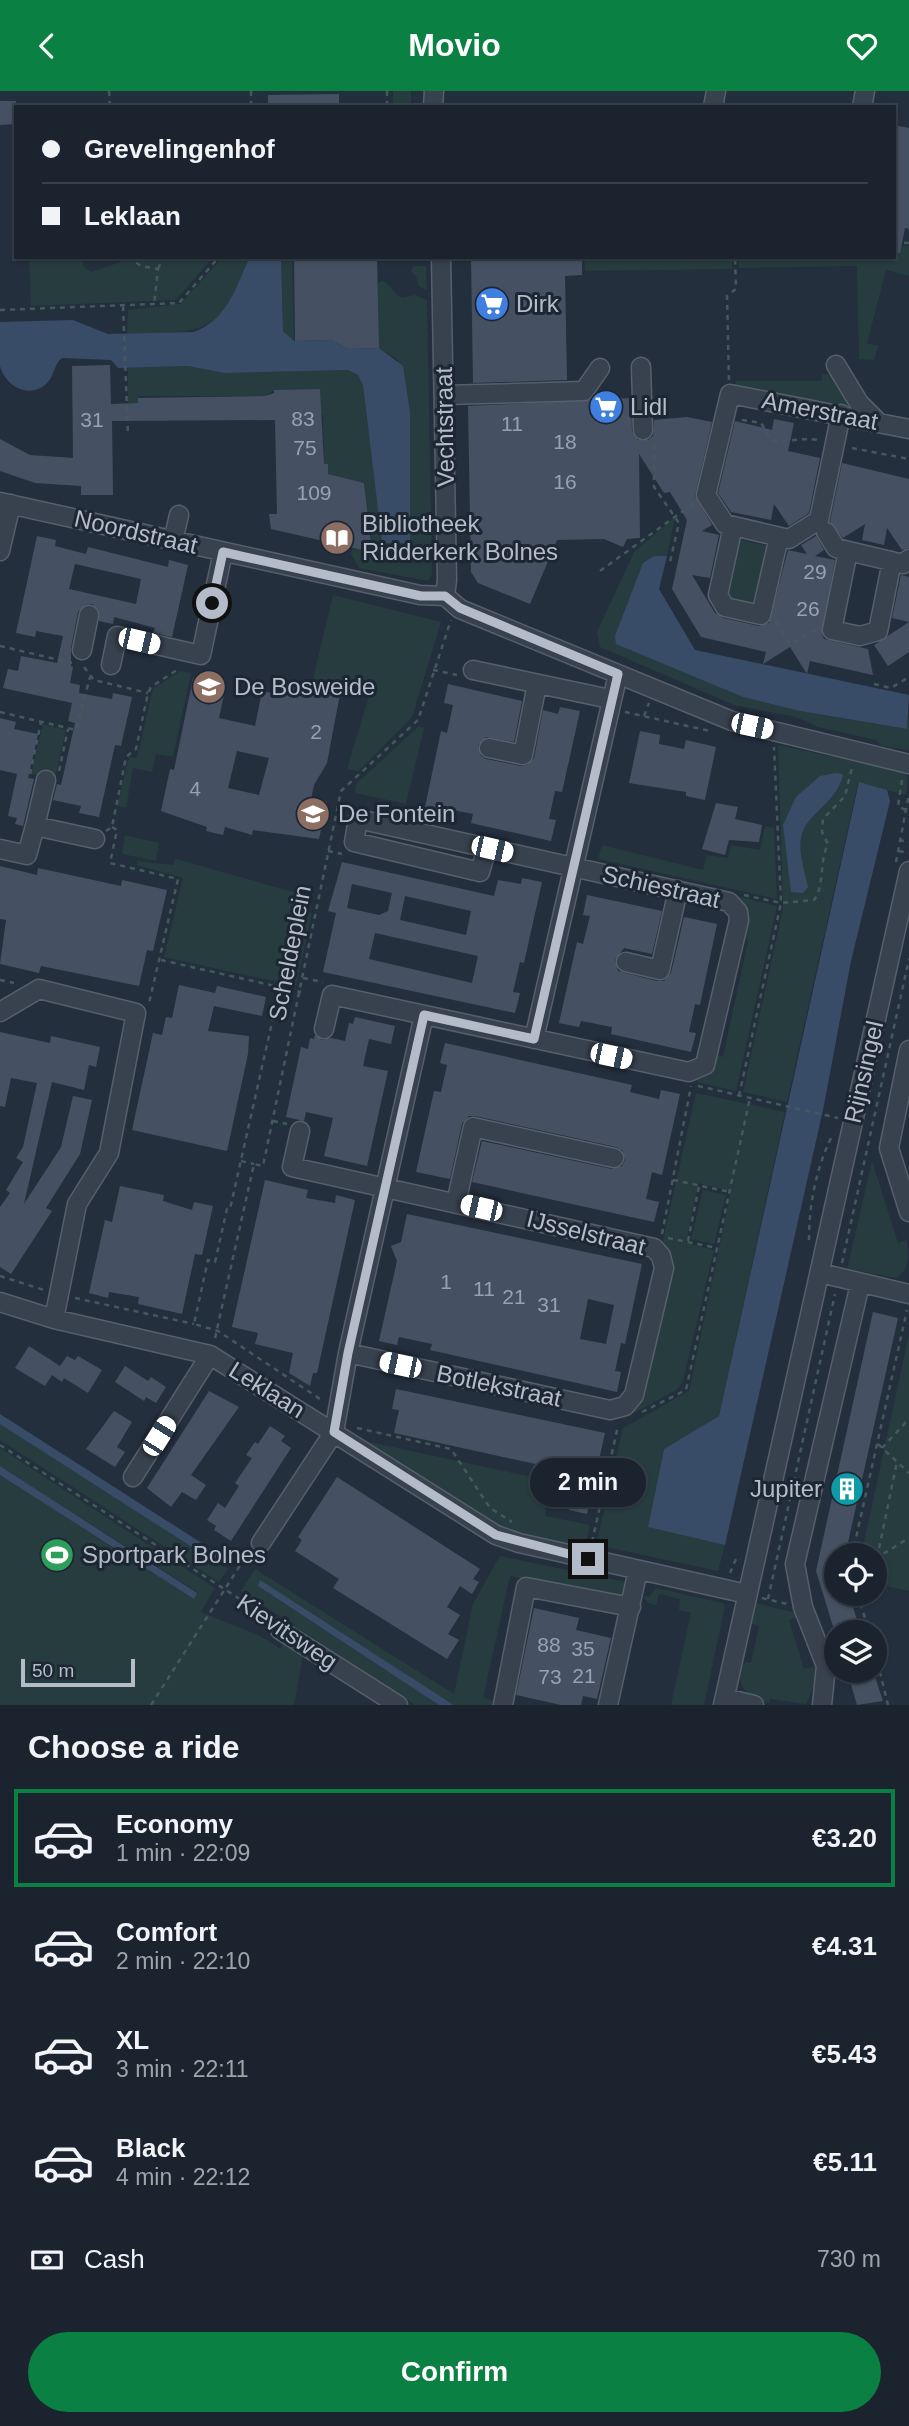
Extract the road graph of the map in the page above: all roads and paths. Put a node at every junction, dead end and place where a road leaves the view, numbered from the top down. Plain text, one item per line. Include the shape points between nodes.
1 (131, 259) edge
2 (162, 259) edge
3 (215, 259) edge
4 (441, 259) edge
5 (735, 259) edge
6 (158, 269) junction
7 (154, 305) junction
8 (123, 306) junction
9 (0, 310) edge
10 (836, 365) dead end
11 (641, 367) dead end
12 (600, 368) dead end
13 (730, 394) junction
14 (445, 395) junction
15 (841, 414) junction
16 (725, 416) junction
17 (879, 423) junction
18 (909, 429) edge
19 (128, 436) dead end
20 (649, 438) joint
21 (834, 444) junction
22 (909, 459) edge
23 (706, 495) junction
24 (5, 503) edge
25 (178, 515) dead end
26 (673, 515) junction
27 (733, 526) junction
28 (823, 526) junction
29 (779, 537) junction
30 (173, 541) junction
31 (0, 551) edge
32 (848, 551) junction
33 (223, 552) junction
34 (900, 560) edge
35 (670, 562) dead end
36 (600, 571) dead end
37 (445, 596) junction
38 (460, 608) junction
39 (761, 615) junction
40 (832, 630) junction
41 (117, 636) junction
42 (0, 646) edge
43 (82, 650) dead end
44 (184, 651) junction
45 (111, 665) dead end
46 (433, 670) junction
47 (473, 670) joint
48 (618, 674) junction
49 (90, 677) junction
50 (909, 677) edge
51 (537, 684) junction
52 (874, 684) dead end
53 (148, 693) junction
54 (610, 699) junction
55 (0, 712) edge
56 (41, 722) junction
57 (68, 729) junction
58 (774, 745) dead end
59 (489, 748) dead end
60 (909, 764) edge
61 (852, 766) dead end
62 (46, 780) junction
63 (35, 826) junction
64 (112, 827) junction
65 (95, 839) joint
66 (899, 840) dead end
67 (909, 842) edge
68 (487, 848) dead end
69 (0, 849) edge
70 (897, 850) dead end
71 (909, 853) edge
72 (573, 867) junction
73 (909, 871) edge
74 (678, 890) junction
75 (781, 903) junction
76 (909, 959) edge
77 (160, 960) junction
78 (626, 962) dead end
79 (280, 987) junction
80 (301, 992) junction
81 (0, 1012) edge
82 (136, 1013) junction
83 (424, 1015) junction
84 (324, 1029) dead end
85 (534, 1039) junction
86 (909, 1050) edge
87 (690, 1079) junction
88 (739, 1096) junction
89 (750, 1098) junction
90 (822, 1115) dead end
91 (300, 1131) dead end
92 (614, 1158) dead end
93 (241, 1161) junction
94 (254, 1164) junction
95 (673, 1180) junction
96 (699, 1186) junction
97 (387, 1187) junction
98 (730, 1192) junction
99 (456, 1203) junction
100 (909, 1212) edge
101 (688, 1241) junction
102 (658, 1243) junction
103 (717, 1248) junction
104 (820, 1273) junction
105 (0, 1276) edge
106 (838, 1278) junction
107 (860, 1284) junction
108 (59, 1294) junction
109 (909, 1294) edge
110 (909, 1301) edge
111 (0, 1302) edge
112 (54, 1319) junction
113 (194, 1324) junction
114 (218, 1331) junction
115 (348, 1353) junction
116 (210, 1355) junction
117 (625, 1410) junction
118 (338, 1411) junction
119 (909, 1419) edge
120 (334, 1432) junction
121 (878, 1444) junction
122 (0, 1445) edge
123 (882, 1448) junction
124 (898, 1462) junction
125 (909, 1473) edge
126 (133, 1477) dead end
127 (519, 1527) dead end
128 (909, 1538) edge
129 (261, 1543) joint
130 (855, 1543) edge
131 (880, 1543) edge
132 (887, 1552) edge
133 (588, 1559) junction
134 (741, 1559) dead end
135 (638, 1570) junction
136 (727, 1576) dead end
137 (225, 1590) junction
138 (747, 1594) junction
139 (768, 1599) junction
140 (631, 1607) junction
141 (803, 1608) junction
142 (280, 1630) joint
143 (883, 1683) edge
144 (724, 1702) edge
145 (151, 1705) edge
146 (398, 1705) edge
147 (503, 1705) edge
148 (608, 1705) edge
149 (754, 1705) edge
150 (822, 1705) edge
151 (888, 1705) edge

1 - 6 path
2 - 6 path
3 - 7 path via 179,303
4 - 14 street, Vechtstraat
5 - 13 path via 736,289 727,296
6 - 7 path
7 - 8 path
8 - 9 path
8 - 19 path
10 - 17 street via 859,403
11 - 20 street
12 - 14 street via 584,391
13 - 15 street, Amerstraat
13 - 16 street
14 - 37 street, Vechtstraat
15 - 17 street, Amerstraat
15 - 21 street
16 - 21 path via 761,423 771,440 789,443 802,437
16 - 23 street
17 - 18 street, Amerstraat
20 - 26 path via 654,487
21 - 22 path
21 - 28 street
23 - 26 path
23 - 27 street via 725,524
24 - 30 street, Noordstraat
24 - 31 street
25 - 30 street
26 - 35 path via 679,523
26 - 36 path
27 - 29 street
27 - 39 street via 718,595 725,607
28 - 29 street via 789,539
28 - 32 street via 836,548
29 - 39 street
30 - 33 street, Noordstraat
32 - 34 street
32 - 40 street
33 - 37 street, Noordstraat via 421,596
33 - 44 street via 201,655
34 - 40 street via 878,631 860,636
37 - 38 street
38 - 46 path, Scheldeplein via 450,621
38 - 48 street
39 - 40 path via 773,617 790,645 819,628
41 - 43 street via 88,622
41 - 44 street
41 - 45 street
42 - 49 path via 83,665
44 - 53 path via 181,667
46 - 47 path via 467,677
46 - 80 path, Scheldeplein via 418,720 341,790
47 - 51 street
48 - 54 street
48 - 60 street via 732,721
49 - 53 path
49 - 57 path via 76,730
50 - 52 path via 891,688
51 - 54 street
51 - 59 street via 523,755
53 - 64 path via 136,749 126,757
54 - 72 street
55 - 56 path
56 - 57 path
56 - 62 path via 30,776
57 - 62 path via 56,783
58 - 75 path
61 - 75 path via 845,796 823,819 822,832 828,844 818,895 814,900
62 - 63 street
63 - 65 street
63 - 69 street via 27,855
64 - 65 path
64 - 77 path via 117,830 110,863 178,879
66 - 67 path
68 - 72 street, Schiestraat via 481,872 354,842 358,819
70 - 71 path
72 - 74 street, Schiestraat
72 - 85 street
73 - 104 street, Rijnsingel
74 - 78 street via 660,970
74 - 87 street, Schiestraat via 729,902 739,920 709,1059
75 - 88 path
76 - 106 path, Rijnsingel
77 - 79 path
77 - 82 path via 148,1007
79 - 80 path
79 - 93 path, Scheldeplein
80 - 94 path, Scheldeplein via 263,1166
81 - 82 street via 39,989
82 - 108 street via 109,1153 77,1204
83 - 84 street via 332,995
83 - 85 street
83 - 97 street
85 - 87 street
86 - 100 street, Rijnsingel via 889,1148
87 - 88 path
87 - 95 path
88 - 89 path
89 - 90 path
89 - 98 path
91 - 97 street, IJsselstraat via 292,1167
92 - 99 street via 473,1127
93 - 94 path
93 - 113 path, Scheldeplein via 215,1262 208,1260
94 - 114 path, Scheldeplein
95 - 96 path
95 - 102 path
96 - 98 path
96 - 101 path
97 - 99 street, IJsselstraat
97 - 115 street
98 - 103 path
99 - 102 street, IJsselstraat
101 - 102 path
101 - 103 path
102 - 117 street, IJsselstraat via 664,1268 634,1395
103 - 117 path via 686,1389
104 - 106 street
104 - 138 street, Rijnsingel
105 - 108 path
106 - 107 street
106 - 139 path, Rijnsingel
107 - 109 street
107 - 141 street via 795,1564
108 - 112 street
108 - 113 path
110 - 121 path
111 - 112 street, Leklaan
112 - 116 street, Leklaan
113 - 114 path
114 - 116 path, Scheldeplein
114 - 118 path
115 - 117 street, Botlekstraat
115 - 118 street
116 - 120 street, Leklaan
116 - 126 street, Leklaan
117 - 133 path
118 - 120 street
118 - 127 path via 354,1427 451,1448 490,1508
119 - 123 path
120 - 129 street
120 - 133 street, Leklaan via 496,1535
121 - 123 path
121 - 130 path
122 - 137 path, Kievitsweg
123 - 124 path
124 - 125 path
124 - 131 path
128 - 132 path
129 - 137 path via 252,1548
133 - 135 street, Leklaan
134 - 136 path via 736,1559
135 - 138 street, Leklaan
135 - 140 street
137 - 142 path, Kievitsweg
137 - 145 path
138 - 139 path
138 - 144 street, Rijnsingel
139 - 141 path
140 - 147 street via 526,1587
140 - 148 street
141 - 150 street via 826,1666
142 - 146 street, Kievitsweg
143 - 151 path
144 - 149 street, Rijnsingel

